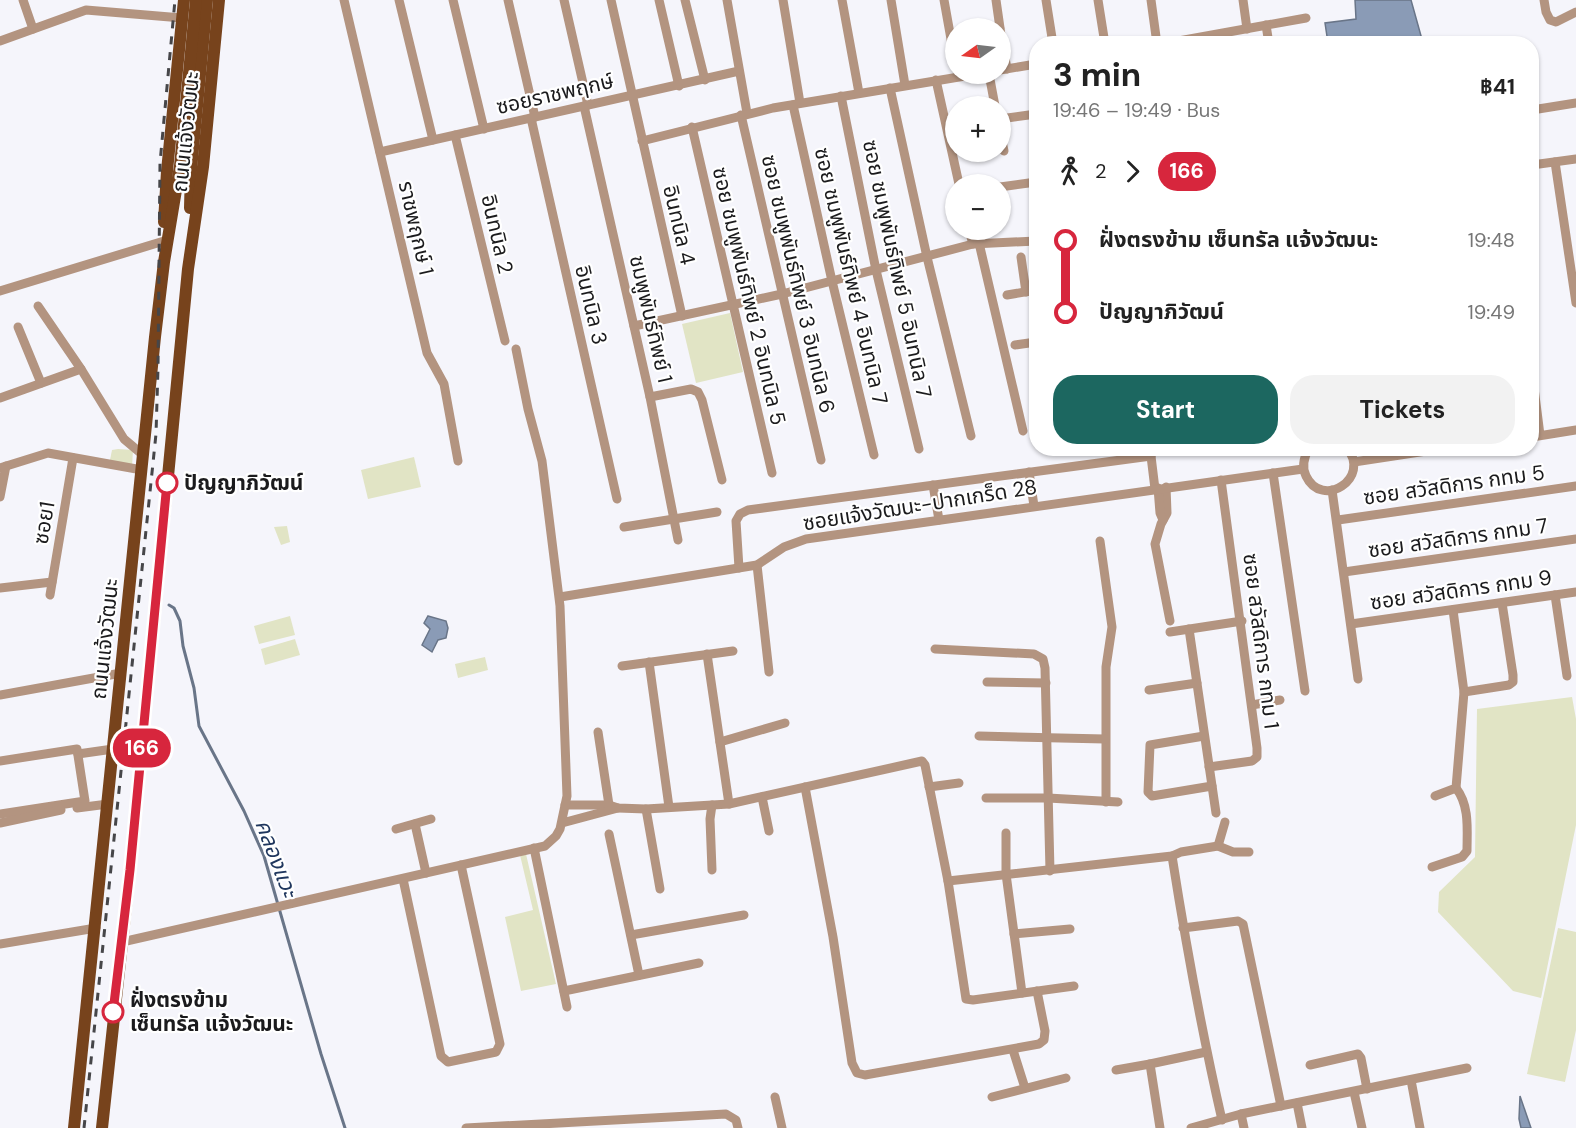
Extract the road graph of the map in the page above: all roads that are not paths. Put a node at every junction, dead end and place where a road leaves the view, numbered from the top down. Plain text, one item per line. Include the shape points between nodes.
1 (23, 0) edge
2 (83, 0) edge
3 (219, 0) edge
4 (344, 0) edge
5 (399, 0) edge
6 (453, 0) edge
7 (508, 0) edge
8 (564, 0) edge
9 (611, 0) edge
10 (658, 0) edge
11 (685, 0) edge
12 (727, 0) edge
13 (783, 0) edge
14 (842, 0) edge
15 (891, 0) edge
16 (944, 0) edge
17 (996, 0) edge
18 (1046, 0) edge
19 (1098, 0) edge
20 (1151, 0) edge
21 (1243, 0) edge
22 (1544, 0) edge
23 (198, 1) edge
24 (86, 10) junction
25 (1576, 12) edge
26 (182, 18) junction
27 (947, 18) edge
28 (998, 18) edge
29 (1306, 18) dead end
30 (1266, 25) junction
31 (1247, 28) junction
32 (33, 29) junction
33 (1052, 36) edge
34 (1104, 36) edge
35 (1156, 36) edge
36 (1204, 36) edge
37 (1268, 36) edge
38 (0, 41) edge
39 (1029, 65) edge
40 (1011, 68) edge
41 (739, 71) junction
42 (945, 77) edge
43 (705, 80) junction
44 (936, 80) junction
45 (905, 85) junction
46 (679, 86) junction
47 (890, 88) junction
48 (859, 93) junction
49 (633, 95) junction
50 (841, 96) junction
51 (1576, 103) edge
52 (797, 104) junction
53 (586, 106) junction
54 (1539, 109) edge
55 (744, 114) junction
56 (1029, 115) edge
57 (1011, 117) edge
58 (533, 118) junction
59 (692, 128) junction
60 (484, 129) junction
61 (455, 135) junction
62 (433, 140) junction
63 (642, 141) junction
64 (380, 152) junction
65 (1576, 159) edge
66 (1555, 162) junction
67 (1539, 164) edge
68 (957, 174) edge
69 (1029, 183) edge
70 (1011, 185) edge
71 (974, 240) edge
72 (164, 241) junction
73 (1029, 241) edge
74 (976, 244) junction
75 (1021, 256) dead end
76 (927, 257) junction
77 (164, 262) junction
78 (188, 269) junction
79 (876, 270) junction
80 (832, 281) junction
81 (0, 291) edge
82 (1029, 291) edge
83 (1026, 292) junction
84 (782, 294) junction
85 (1007, 295) dead end
86 (1576, 298) edge
87 (732, 305) junction
88 (38, 306) dead end
89 (682, 316) junction
90 (634, 326) junction
91 (18, 327) dead end
92 (505, 341) dead end
93 (1029, 343) edge
94 (1015, 345) dead end
95 (516, 349) dead end
96 (81, 369) junction
97 (41, 383) junction
98 (650, 397) junction
99 (0, 398) edge
100 (1576, 430) edge
101 (1023, 431) dead end
102 (971, 436) dead end
103 (1539, 436) edge
104 (919, 449) dead end
105 (143, 455) junction
106 (874, 455) dead end
107 (1126, 456) edge
108 (1151, 456) edge
109 (1305, 456) edge
110 (1351, 456) edge
111 (1375, 456) edge
112 (73, 458) junction
113 (821, 460) dead end
114 (458, 461) dead end
115 (1354, 462) junction
116 (3, 467) edge
117 (1303, 469) junction
118 (142, 470) junction
119 (1029, 472) junction
120 (772, 473) dead end
121 (1273, 473) junction
122 (722, 480) dead end
123 (1221, 480) junction
124 (933, 484) junction
125 (1576, 486) edge
126 (1160, 488) junction
127 (1332, 490) junction
128 (0, 497) edge
129 (617, 499) dead end
130 (1034, 506) junction
131 (717, 512) dead end
132 (675, 519) junction
133 (939, 520) junction
134 (1338, 520) junction
135 (624, 527) dead end
136 (1576, 539) edge
137 (678, 540) dead end
138 (1100, 541) dead end
139 (757, 565) junction
140 (739, 568) junction
141 (1344, 572) junction
142 (52, 582) junction
143 (0, 588) edge
144 (1576, 592) edge
145 (50, 595) dead end
146 (1555, 596) junction
147 (560, 597) junction
148 (1502, 603) junction
149 (1453, 610) junction
150 (1170, 621) dead end
151 (1242, 621) junction
152 (1351, 624) junction
153 (1189, 629) junction
154 (1170, 632) dead end
155 (935, 649) dead end
156 (733, 651) dead end
157 (707, 654) junction
158 (649, 662) junction
159 (622, 666) dead end
160 (768, 672) dead end
161 (121, 673) junction
162 (1567, 676) dead end
163 (1358, 679) dead end
164 (987, 682) dead end
165 (1046, 683) junction
166 (1197, 683) junction
167 (1149, 690) dead end
168 (1305, 691) dead end
169 (1464, 692) junction
170 (0, 695) edge
171 (1280, 700) dead end
172 (1252, 705) junction
173 (785, 723) dead end
174 (598, 732) dead end
175 (979, 736) dead end
176 (1204, 736) junction
177 (1047, 737) junction
178 (1105, 739) junction
179 (720, 742) junction
180 (113, 749) junction
181 (78, 754) junction
182 (0, 761) edge
183 (1209, 767) junction
184 (959, 783) dead end
185 (1212, 786) junction
186 (806, 787) junction
187 (929, 787) junction
188 (1456, 788) junction
189 (762, 796) junction
190 (1435, 796) dead end
191 (987, 798) dead end
192 (1048, 798) junction
193 (1106, 802) junction
194 (1118, 802) dead end
195 (108, 804) junction
196 (729, 804) junction
197 (565, 805) junction
198 (614, 806) junction
199 (712, 806) junction
200 (669, 807) junction
201 (646, 809) junction
202 (1216, 813) dead end
203 (0, 814) edge
204 (431, 819) dead end
205 (1225, 822) dead end
206 (0, 823) edge
207 (561, 823) junction
208 (415, 824) junction
209 (396, 829) dead end
210 (769, 831) dead end
211 (1006, 833) dead end
212 (609, 834) dead end
213 (1218, 846) junction
214 (534, 848) junction
215 (1250, 852) dead end
216 (1172, 856) junction
217 (461, 865) junction
218 (1432, 867) dead end
219 (712, 870) dead end
220 (1050, 871) junction
221 (426, 873) junction
222 (1006, 874) junction
223 (403, 879) junction
224 (948, 881) junction
225 (660, 889) dead end
226 (744, 915) dead end
227 (96, 928) junction
228 (1183, 928) junction
229 (1070, 929) dead end
230 (1014, 934) junction
231 (631, 935) junction
232 (122, 942) junction
233 (0, 944) edge
234 (699, 963) dead end
235 (639, 975) junction
236 (1074, 986) dead end
237 (564, 991) junction
238 (1037, 991) junction
239 (1022, 993) junction
240 (567, 1007) dead end
241 (1013, 1050) junction
242 (1206, 1052) junction
243 (1150, 1064) junction
244 (1310, 1065) dead end
245 (1467, 1068) dead end
246 (1116, 1070) dead end
247 (1066, 1078) dead end
248 (1411, 1080) junction
249 (1025, 1088) junction
250 (1367, 1089) junction
251 (1354, 1092) junction
252 (775, 1097) dead end
253 (992, 1097) dead end
254 (1297, 1103) junction
255 (1281, 1106) junction
256 (1241, 1114) junction
257 (1222, 1120) junction
258 (74, 1128) edge
259 (102, 1128) edge
260 (466, 1128) edge
261 (738, 1128) edge
262 (782, 1128) edge
263 (1160, 1128) edge
264 (1191, 1128) edge
265 (1244, 1128) edge
266 (1302, 1128) edge
267 (1362, 1128) edge
268 (1420, 1128) edge

1 - 32 street
2 - 24 street
3 - 78 main road, ถนนแจ้งวัฒนะ via 203,167
4 - 64 street, ราชพฤกษ์ 1
5 - 62 street
6 - 60 street
7 - 58 street, อินทนิล 3
8 - 53 street, ชมพูพันธ์ทิพย์ 1
9 - 49 street, อินทนิล 4
10 - 46 street
11 - 43 street
12 - 41 street, ซอย ชมพูพันธ์ทิพย์ 3 อินทนิล 6
13 - 52 street, ซอย ชมพูพันธ์ทิพย์ 4 อินทนิล 7
14 - 48 street
15 - 45 street
16 - 27 street
17 - 28 street
18 - 33 street
19 - 34 street
20 - 35 street
21 - 31 street
22 - 25 street via 1550,20 1556,22
23 - 26 main road, ถนนแจ้งวัฒนะ
23 - 77 main road, ถนนแจ้งวัฒนะ via 180,166
23 - 78 main road, ถนนแจ้งวัฒนะ
24 - 26 street
24 - 32 street
26 - 72 main road, ถนนแจ้งวัฒนะ via 166,171
29 - 30 street
30 - 31 street
30 - 37 street
31 - 36 street
32 - 38 street
39 - 40 street
41 - 43 street, ซอยราชพฤกษ์
41 - 55 street, ซอย ชมพูพันธ์ทิพย์ 3 อินทนิล 6
42 - 44 street
43 - 46 street, ซอยราชพฤกษ์
44 - 45 street
44 - 68 street
45 - 47 street
46 - 49 street, ซอยราชพฤกษ์
47 - 48 street
47 - 76 street
48 - 50 street
49 - 53 street, ซอยราชพฤกษ์
49 - 63 street, อินทนิล 4
50 - 52 street
50 - 79 street, ซอย ชมพูพันธ์ทิพย์ 5 อินทนิล 7
51 - 54 street
52 - 55 street
52 - 80 street, ซอย ชมพูพันธ์ทิพย์ 4 อินทนิล 7
53 - 58 street, ซอยราชพฤกษ์
53 - 90 street, ชมพูพันธ์ทิพย์ 1
55 - 59 street
55 - 84 street, ซอย ชมพูพันธ์ทิพย์ 3 อินทนิล 6
56 - 57 street
58 - 60 street, ซอยราชพฤกษ์
58 - 129 street, อินทนิล 3
59 - 63 street
59 - 87 street, ซอย ชมพูพันธ์ทิพย์ 2 อินทนิล 5
60 - 61 street, ซอยราชพฤกษ์
61 - 62 street, ซอยราชพฤกษ์
61 - 92 street, อินทนิล 2
62 - 64 street, ซอยราชพฤกษ์
63 - 89 street, อินทนิล 4
64 - 114 street, ราชพฤกษ์ 1 via 427,353 444,384
65 - 66 street
66 - 67 street
66 - 86 street
69 - 70 street
71 - 74 street
72 - 77 main road, ถนนแจ้งวัฒนะ
72 - 81 street
73 - 74 street
74 - 76 street
74 - 101 street
75 - 83 street
76 - 79 street
76 - 102 street
77 - 105 main road, ถนนแจ้งวัฒนะ
78 - 232 main road, ถนนแจ้งวัฒนะ
79 - 80 street
79 - 104 street, ซอย ชมพูพันธ์ทิพย์ 5 อินทนิล 7
80 - 84 street
80 - 106 street, ซอย ชมพูพันธ์ทิพย์ 4 อินทนิล 7
82 - 83 street
83 - 85 street
84 - 87 street
84 - 113 street, ซอย ชมพูพันธ์ทิพย์ 3 อินทนิล 6
87 - 89 street
87 - 120 street, ซอย ชมพูพันธ์ทิพย์ 2 อินทนิล 5
88 - 96 street
89 - 90 street
90 - 98 street, ชมพูพันธ์ทิพย์ 1
91 - 97 street
93 - 94 street
95 - 147 street via 543,461
96 - 97 street
96 - 105 street via 124,439
97 - 99 street
98 - 122 street via 691,389 698,392
98 - 132 street, ชมพูพันธ์ทิพย์ 1
100 - 103 street
105 - 118 main road, ถนนแจ้งวัฒนะ
107 - 119 street
108 - 126 street
109 - 117 street
110 - 115 street
111 - 115 street
112 - 116 street via 48,453
112 - 118 street
112 - 142 street, ซอย1
115 - 127 street via 1349,480
116 - 128 street
117 - 121 street, ซอยแจ้งวัฒนะ-ปากเกร็ด 28
117 - 127 street via 1313,486
118 - 161 main road, ถนนแจ้งวัฒนะ
119 - 124 street
119 - 130 street
121 - 123 street, ซอยแจ้งวัฒนะ-ปากเกร็ด 28
121 - 168 street
123 - 126 street, ซอยแจ้งวัฒนะ-ปากเกร็ด 28
123 - 151 street, ซอย สวัสดิการ กทม 1
124 - 133 street
124 - 140 street via 748,510 736,520
125 - 134 street, ซอย สวัสดิการ กทม 5
126 - 130 street, ซอยแจ้งวัฒนะ-ปากเกร็ด 28
126 - 150 street via 1167,513 1155,544
127 - 134 street
130 - 133 street, ซอยแจ้งวัฒนะ-ปากเกร็ด 28
131 - 132 street
132 - 135 street
132 - 137 street, ชมพูพันธ์ทิพย์ 1
133 - 139 street, ซอยแจ้งวัฒนะ-ปากเกร็ด 28 via 806,539 784,547
134 - 141 street
136 - 141 street, ซอย สวัสดิการ กทม 7
138 - 178 street via 1112,627 1106,660
139 - 140 street, ซอยแจ้งวัฒนะ-ปากเกร็ด 28
139 - 160 street
140 - 147 street, ซอยแจ้งวัฒนะ-ปากเกร็ด 28
141 - 152 street
142 - 143 street
142 - 145 street, ซอย1
144 - 146 street, ซอย สวัสดิการ กทม 9
146 - 148 street, ซอย สวัสดิการ กทม 9
146 - 162 street
147 - 197 street
148 - 149 street, ซอย สวัสดิการ กทม 9
148 - 169 street via 1513,682
149 - 152 street, ซอย สวัสดิการ กทม 9
149 - 169 street
151 - 153 street
151 - 172 street, ซอย สวัสดิการ กทม 1
152 - 163 street
153 - 154 street
153 - 166 street
155 - 165 street via 1038,655 1043,659
156 - 157 street
157 - 158 street
157 - 179 street
158 - 159 street
158 - 200 street
161 - 170 street
161 - 180 main road, ถนนแจ้งวัฒนะ
164 - 165 street
165 - 177 street
166 - 167 street
166 - 176 street
169 - 188 street
171 - 172 street
172 - 183 street, ซอย สวัสดิการ กทม 1 via 1257,757
173 - 179 street
174 - 198 street
175 - 177 street
176 - 183 street
176 - 185 street via 1150,746 1148,792 1152,796
177 - 178 street
177 - 192 street
178 - 193 street
179 - 196 street
180 - 181 street
180 - 195 main road, ถนนแจ้งวัฒนะ
181 - 182 street via 77,749
181 - 203 street via 85,801
183 - 185 street
184 - 187 street
185 - 202 street
186 - 187 street via 917,760 925,765
186 - 189 street
186 - 241 street via 852,1064 857,1072 865,1075
187 - 224 street
188 - 190 street
188 - 218 street via 1465,807 1467,852
189 - 196 street
189 - 210 street
191 - 192 street
192 - 193 street
192 - 220 street
193 - 194 street
195 - 206 street
195 - 227 main road, ถนนแจ้งวัฒนะ
196 - 199 street
197 - 198 street
197 - 207 street
198 - 201 street
198 - 207 street
199 - 200 street
199 - 219 street
200 - 201 street
201 - 225 street
204 - 208 street
205 - 213 street
207 - 214 street via 556,836 545,846
208 - 209 street
208 - 221 street
211 - 222 street
212 - 231 street
213 - 215 street via 1233,852
213 - 216 street
214 - 217 street
214 - 237 street
216 - 220 street
216 - 228 street
217 - 221 street
217 - 223 street via 500,1044 496,1052 448,1062 441,1056
220 - 222 street
221 - 223 street
222 - 224 street
222 - 230 street
223 - 232 street
224 - 239 street via 966,999
226 - 231 street
227 - 233 street
227 - 258 main road, ถนนแจ้งวัฒนะ
228 - 242 street
228 - 255 street via 1238,921 1244,924
229 - 230 street
230 - 239 street
231 - 235 street
232 - 259 main road, ถนนแจ้งวัฒนะ
234 - 235 street
235 - 237 street
236 - 238 street
237 - 240 street
238 - 239 street
238 - 241 street via 1044,1040
241 - 249 street
242 - 243 street
242 - 257 street
243 - 246 street
243 - 263 street
244 - 250 street via 1358,1054
245 - 248 street
247 - 249 street
248 - 250 street
248 - 268 street
249 - 253 street
250 - 251 street
251 - 254 street
251 - 267 street
252 - 262 street
254 - 255 street
254 - 266 street
255 - 256 street
256 - 257 street
256 - 265 street
257 - 264 street
260 - 261 street via 726,1114 736,1120

